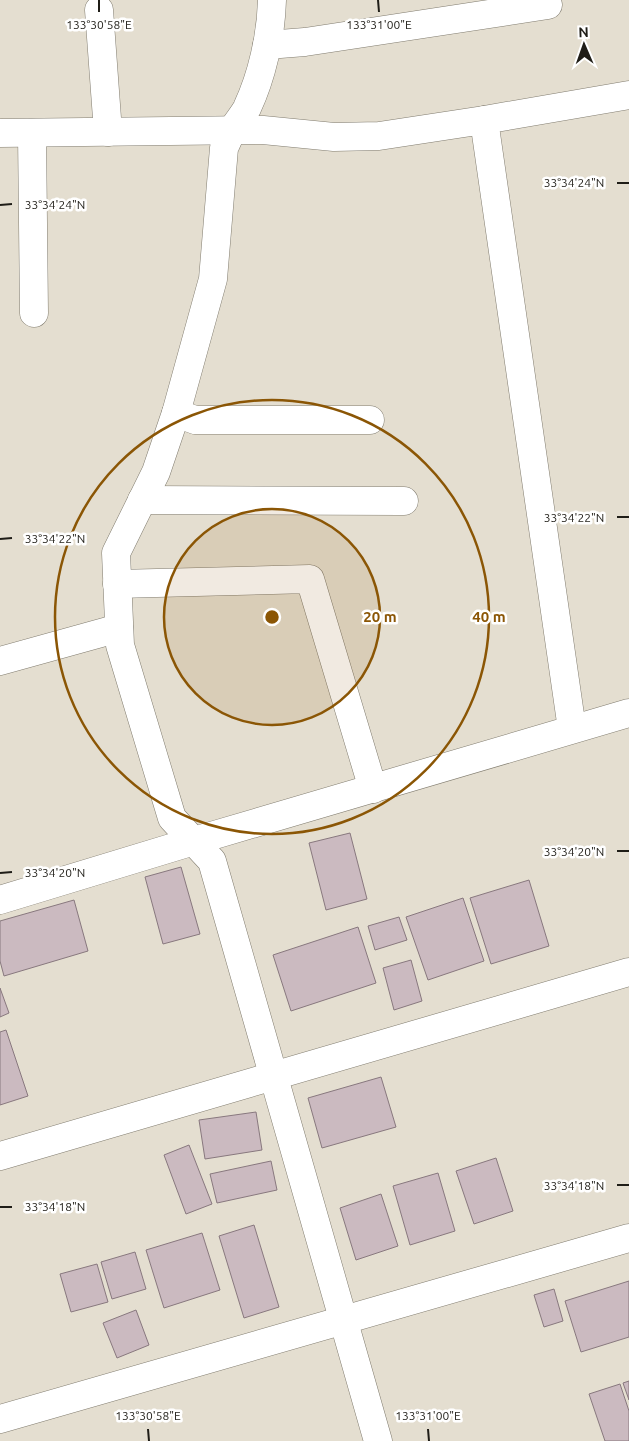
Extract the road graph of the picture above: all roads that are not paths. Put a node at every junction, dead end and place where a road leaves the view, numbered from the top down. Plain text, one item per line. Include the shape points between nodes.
1 (272, 0) edge
2 (548, 5) dead end
3 (99, 10) dead end
4 (267, 45) junction
5 (629, 95) edge
6 (484, 120) junction
7 (232, 130) junction
8 (108, 132) junction
9 (0, 133) edge
10 (32, 133) junction
11 (34, 312) dead end
12 (176, 413) junction
13 (370, 420) dead end
14 (142, 500) junction
15 (404, 501) dead end
16 (117, 584) junction
17 (119, 628) junction
18 (0, 661) edge
19 (629, 713) edge
20 (572, 729) junction
21 (373, 789) junction
22 (194, 841) junction
23 (0, 900) edge
24 (629, 972) edge
25 (274, 1077) junction
26 (0, 1156) edge
27 (629, 1238) edge
28 (343, 1320) junction
29 (0, 1419) edge
30 (378, 1441) edge

1 - 4 street
2 - 4 street
3 - 8 street
4 - 7 street via 246,109
5 - 6 street
6 - 7 street via 379,136 334,137
6 - 20 street
7 - 8 street
7 - 12 street via 224,148 213,279
8 - 10 street
9 - 10 street
10 - 11 street
12 - 13 street via 195,420
12 - 14 street via 156,472
14 - 15 street
14 - 16 street via 116,553
16 - 17 street
16 - 21 street via 310,579
17 - 18 street
17 - 22 street via 120,644 172,818
19 - 20 street
20 - 21 street
21 - 22 street
22 - 23 street
22 - 25 street via 212,861
24 - 25 street
25 - 26 street
25 - 28 street
27 - 28 street
28 - 29 street
28 - 30 street

